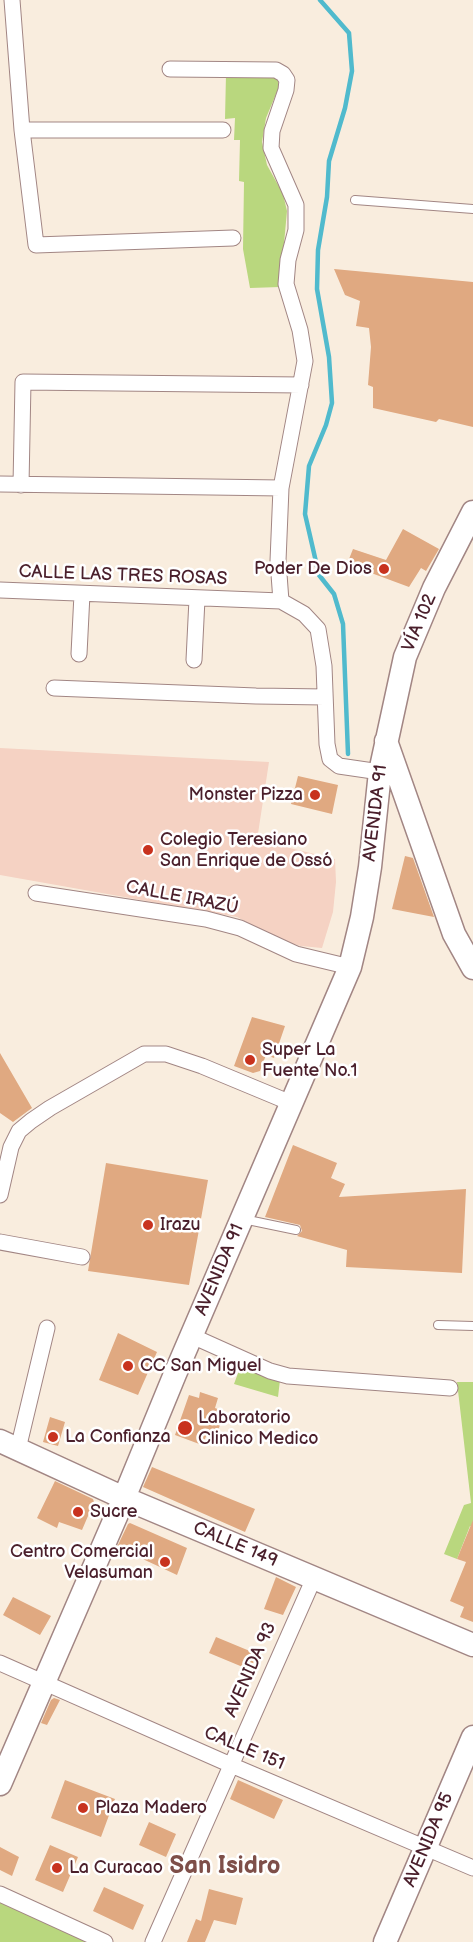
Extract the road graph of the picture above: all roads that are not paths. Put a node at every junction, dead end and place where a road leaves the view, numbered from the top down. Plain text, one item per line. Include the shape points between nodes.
1 (12, 0) edge
2 (170, 69) dead end
3 (22, 130) junction
4 (224, 130) dead end
5 (355, 200) dead end
6 (473, 208) edge
7 (233, 238) dead end
8 (301, 385) junction
9 (0, 484) edge
10 (21, 485) junction
11 (281, 488) junction
12 (473, 512) edge
13 (0, 590) edge
14 (82, 594) junction
15 (198, 598) junction
16 (281, 601) junction
17 (78, 654) dead end
18 (194, 660) dead end
19 (54, 688) dead end
20 (397, 693) junction
21 (325, 697) junction
22 (386, 740) joint
23 (388, 772) junction
24 (36, 893) dead end
25 (350, 967) junction
26 (473, 968) edge
27 (291, 1103) junction
28 (0, 1195) edge
29 (242, 1219) junction
30 (296, 1230) dead end
31 (0, 1242) edge
32 (82, 1257) dead end
33 (438, 1324) dead end
34 (473, 1326) edge
35 (47, 1328) dead end
36 (192, 1336) junction
37 (450, 1388) dead end
38 (9, 1445) edge
39 (124, 1498) junction
40 (314, 1578) junction
41 (473, 1645) edge
42 (0, 1663) edge
43 (44, 1682) junction
44 (473, 1737) edge
45 (231, 1765) junction
46 (0, 1784) edge
47 (426, 1848) junction
48 (473, 1868) edge
49 (0, 1894) edge
50 (105, 1942) edge
51 (153, 1942) edge
52 (385, 1942) edge

1 - 3 street
2 - 8 street via 276,70 286,81 271,148 296,205 296,230 285,284 305,361
3 - 4 street
3 - 7 street via 36,245
5 - 6 lane
8 - 10 street via 23,382
8 - 11 street
9 - 10 street
10 - 11 street
11 - 16 street
12 - 20 main road, VÍA 102 via 434,588 405,657
13 - 14 street, CALLE LAS TRES ROSAS
14 - 15 street, CALLE LAS TRES ROSAS
14 - 17 street
15 - 16 street, CALLE LAS TRES ROSAS
15 - 18 street
16 - 21 street via 304,614 318,629
19 - 21 street
20 - 22 main road, VÍA 102
20 - 23 main road
21 - 23 street via 330,759 339,766
22 - 23 main road, AVENIDA 91
23 - 25 main road, AVENIDA 91
23 - 26 main road via 454,933
24 - 25 street, CALLE IRAZÚ via 206,919 240,928 296,954
25 - 27 main road, AVENIDA 91
27 - 28 street via 202,1066 166,1054 144,1054 50,1108 19,1131 11,1147
27 - 29 main road, AVENIDA 91
29 - 30 lane
29 - 36 main road, AVENIDA 91
31 - 32 street
33 - 34 lane
35 - 38 street
36 - 37 street via 288,1376
36 - 39 main road, AVENIDA 91
38 - 39 main road, CALLE 149
39 - 40 main road, CALLE 149
39 - 43 main road, AVENIDA 91
40 - 41 main road, CALLE 149
40 - 45 street, AVENIDA 93
42 - 43 street, CALLE 151
43 - 45 street, CALLE 151
43 - 46 main road, AVENIDA 91
44 - 47 main road, AVENIDA 95
45 - 47 street, CALLE 151
45 - 51 street, AVENIDA 93
47 - 48 street, CALLE 151
47 - 52 main road, AVENIDA 95
49 - 50 street

